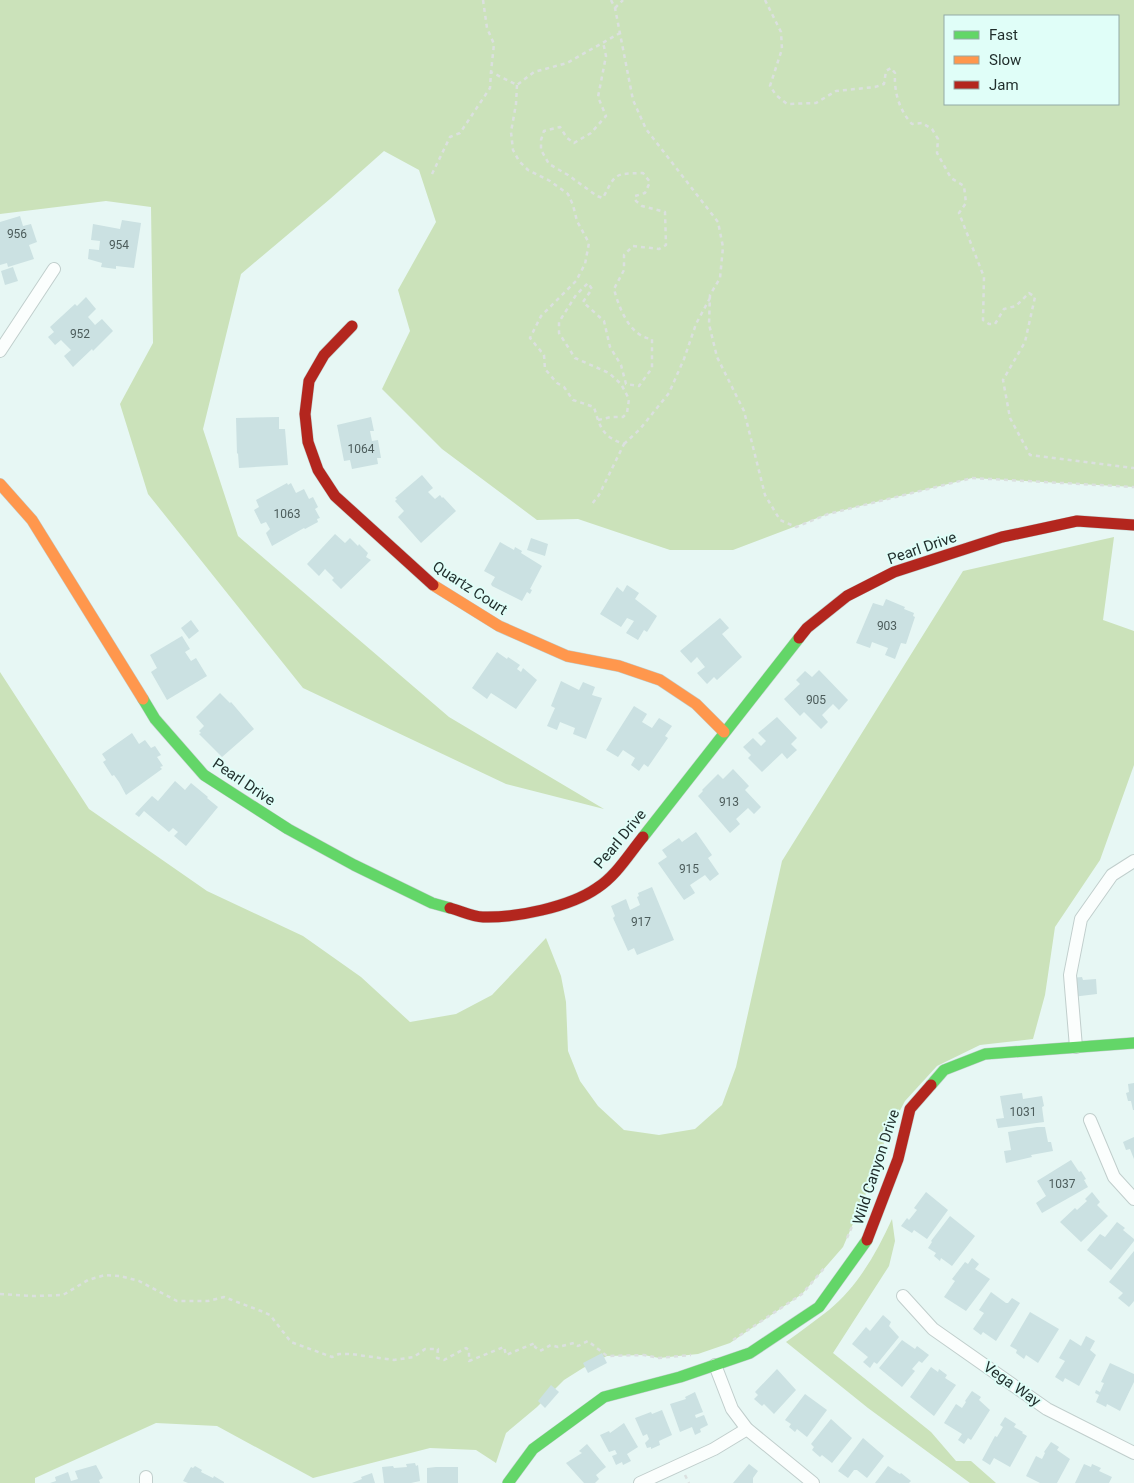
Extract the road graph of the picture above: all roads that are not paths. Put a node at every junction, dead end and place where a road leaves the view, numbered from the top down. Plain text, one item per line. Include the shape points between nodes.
1 (54, 269) dead end
2 (352, 326) dead end
3 (0, 351) edge
4 (0, 484) edge
5 (1134, 525) edge
6 (724, 732) junction
7 (1134, 861) edge
8 (1134, 1043) edge
9 (1076, 1047) junction
10 (1090, 1120) dead end
11 (1134, 1199) edge
12 (903, 1296) dead end
13 (715, 1365) junction
14 (747, 1429) junction
15 (1134, 1453) edge
16 (508, 1483) edge
17 (640, 1483) edge
18 (813, 1483) edge

1 - 3 street
2 - 6 street, Quartz Court via 316,367 309,382 305,414 308,442 318,470 336,496 434,586 494,624 567,656 619,666 660,680 696,704
4 - 6 street, Pearl Drive via 32,520 155,719 204,774 288,829 432,903 482,917 524,914 576,900 592,891 616,870
5 - 6 street, Pearl Drive via 1076,521 1002,537 894,572 847,596 807,628
7 - 9 street via 1112,875 1081,919 1070,975
8 - 9 street, Wild Canyon Drive
9 - 13 street, Wild Canyon Drive via 985,1054 944,1070 910,1109 898,1160 867,1240 819,1307 750,1352
10 - 11 street via 1114,1177
12 - 15 street, Vega Way via 933,1328 1048,1409
13 - 14 street via 732,1409
13 - 16 street, Wild Canyon Drive via 604,1397 533,1449
14 - 17 street via 714,1449
14 - 18 street

